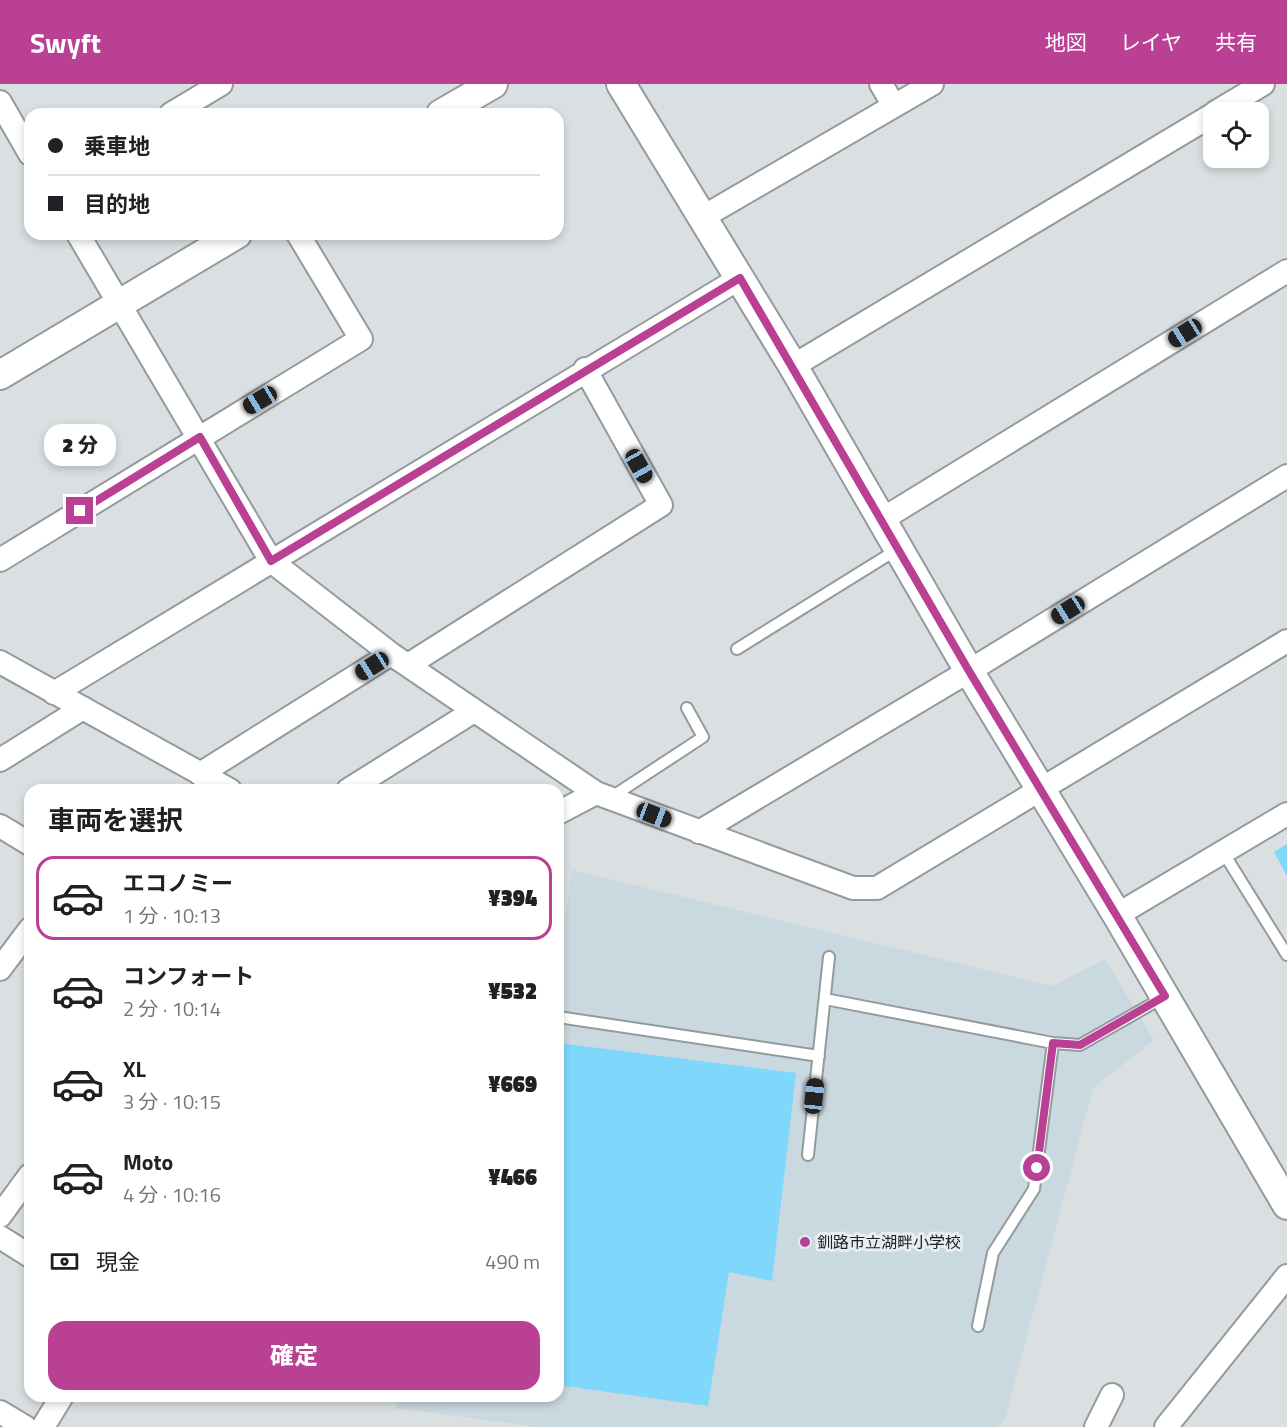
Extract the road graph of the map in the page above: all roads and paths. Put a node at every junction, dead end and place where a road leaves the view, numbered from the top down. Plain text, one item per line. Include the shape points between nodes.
1 (220, 84) edge
2 (493, 84) edge
3 (621, 84) edge
4 (881, 84) edge
5 (932, 84) edge
6 (1263, 84) edge
7 (0, 102) edge
8 (1233, 102) edge
9 (894, 106) junction
10 (181, 108) edge
11 (451, 108) edge
12 (1203, 120) edge
13 (24, 144) edge
14 (703, 217) junction
15 (82, 240) edge
16 (227, 240) edge
17 (302, 240) edge
18 (1287, 271) edge
19 (740, 278) junction
20 (120, 304) junction
21 (793, 366) junction
22 (585, 369) junction
23 (0, 375) edge
24 (200, 437) junction
25 (1287, 476) edge
26 (881, 520) junction
27 (898, 548) junction
28 (0, 560) edge
29 (271, 561) junction
30 (1287, 641) edge
31 (737, 649) dead end
32 (399, 660) junction
33 (0, 662) edge
34 (969, 671) junction
35 (54, 693) junction
36 (82, 708) junction
37 (687, 708) dead end
38 (474, 711) junction
39 (0, 760) edge
40 (200, 774) junction
41 (219, 784) edge
42 (358, 784) edge
43 (1041, 789) junction
44 (603, 795) junction
45 (564, 811) edge
46 (1287, 814) edge
47 (0, 826) edge
48 (699, 832) junction
49 (24, 840) edge
50 (1223, 852) junction
51 (1117, 915) junction
52 (24, 937) edge
53 (1287, 955) edge
54 (829, 957) dead end
55 (0, 969) edge
56 (1165, 996) junction
57 (825, 999) junction
58 (564, 1018) edge
59 (1053, 1043) junction
60 (819, 1056) junction
61 (808, 1155) dead end
62 (24, 1183) edge
63 (1287, 1205) edge
64 (0, 1216) edge
65 (0, 1237) edge
66 (24, 1252) edge
67 (1287, 1276) edge
68 (978, 1326) dead end
69 (1112, 1395) dead end
70 (58, 1402) edge
71 (0, 1412) edge
72 (25, 1427) edge
73 (43, 1427) edge
74 (1096, 1427) edge
75 (1166, 1427) edge

1 - 10 street
2 - 11 street
3 - 14 street
4 - 9 street
5 - 9 street
6 - 8 street
7 - 13 street
9 - 14 street
12 - 21 street
14 - 19 street
15 - 20 street
16 - 20 street
17 - 24 street via 361,339
18 - 26 street
19 - 21 street
19 - 22 street
20 - 23 street
20 - 24 street
21 - 26 street
22 - 29 street
22 - 32 street via 661,505
24 - 28 street
24 - 29 street
25 - 34 street
26 - 27 street
27 - 31 lane
27 - 34 street
29 - 32 street
29 - 35 street
30 - 43 street
32 - 38 street
32 - 40 street
33 - 35 street
34 - 43 street
34 - 48 street
35 - 36 street
36 - 39 street
36 - 40 street
37 - 44 lane via 702,737
38 - 42 street
38 - 44 street
40 - 41 street
43 - 48 street via 877,888 853,888
43 - 51 street
44 - 45 street
44 - 48 street
46 - 50 street
47 - 49 street
50 - 51 street
50 - 53 lane
51 - 56 street
52 - 55 street
54 - 57 lane
56 - 59 lane via 1080,1045
56 - 63 street
57 - 59 lane
57 - 60 lane
58 - 60 lane
59 - 68 lane via 1034,1189 993,1253
60 - 61 lane
62 - 64 street
65 - 66 street
67 - 75 street
69 - 74 street
70 - 73 street
71 - 72 street

